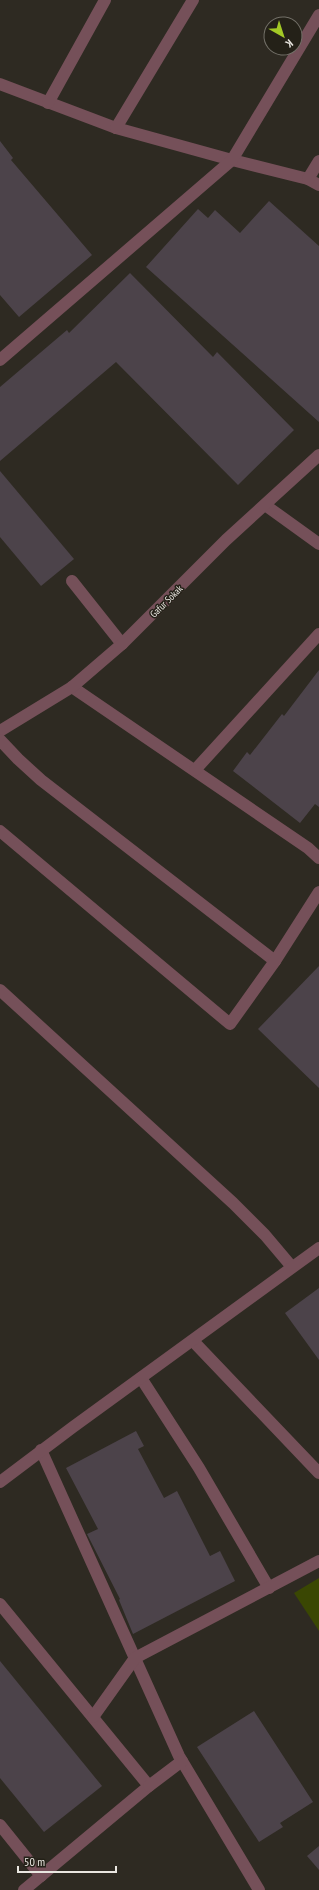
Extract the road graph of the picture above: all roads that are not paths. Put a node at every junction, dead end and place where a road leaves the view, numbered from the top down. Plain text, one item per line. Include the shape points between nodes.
1 (105, 0) edge
2 (193, 0) edge
3 (319, 15) edge
4 (0, 84) edge
5 (48, 103) junction
6 (116, 128) junction
7 (232, 160) junction
8 (319, 161) edge
9 (308, 179) junction
10 (319, 185) edge
11 (0, 360) edge
12 (319, 455) edge
13 (265, 505) junction
14 (319, 544) edge
15 (72, 581) dead end
16 (319, 634) edge
17 (122, 644) junction
18 (72, 687) junction
19 (0, 731) edge
20 (0, 740) edge
21 (194, 770) junction
22 (0, 832) edge
23 (319, 858) edge
24 (319, 892) edge
25 (275, 961) junction
26 (0, 990) edge
27 (319, 1248) edge
28 (292, 1267) junction
29 (193, 1341) junction
30 (141, 1378) junction
31 (42, 1450) junction
32 (319, 1473) edge
33 (0, 1482) edge
34 (319, 1561) edge
35 (269, 1588) junction
36 (2, 1609) edge
37 (135, 1658) junction
38 (93, 1717) junction
39 (182, 1761) junction
40 (149, 1786) junction
41 (0, 1825) edge
42 (41, 1876) junction
43 (24, 1890) edge
44 (259, 1890) edge

1 - 5 street
2 - 6 street
3 - 7 street
4 - 5 street
5 - 6 street
6 - 7 street
7 - 9 street
7 - 11 street
8 - 9 street
9 - 10 street
12 - 13 street, Gafur Sokak
13 - 14 street
13 - 17 street, Gafur Sokak via 226,540
15 - 17 street
16 - 21 street
17 - 18 street, Gafur Sokak
18 - 19 street, Gafur Sokak
18 - 21 street
20 - 25 street via 41,780
21 - 23 street
22 - 25 street via 230,1024
24 - 25 street
26 - 28 street via 233,1203
27 - 28 street
28 - 29 street
29 - 30 street
29 - 32 street
30 - 31 street
30 - 35 street via 199,1468
31 - 33 street
31 - 37 street
34 - 35 street
35 - 37 street
36 - 38 street
37 - 38 street
37 - 39 street
38 - 40 street
39 - 40 street
39 - 44 street
40 - 42 street
41 - 42 street
42 - 43 street

